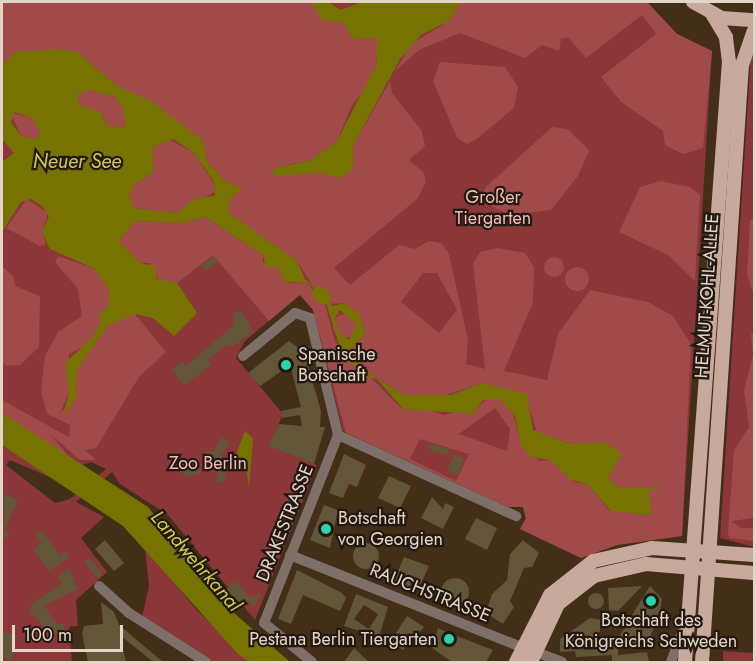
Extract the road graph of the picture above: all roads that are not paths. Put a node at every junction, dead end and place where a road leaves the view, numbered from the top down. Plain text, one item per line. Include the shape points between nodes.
1 (693, 2) edge
2 (712, 14) junction
3 (754, 20) edge
4 (754, 31) edge
5 (243, 356) dead end
6 (338, 435) junction
7 (516, 516) dead end
8 (694, 548) junction
9 (709, 549) junction
10 (290, 555) junction
11 (754, 555) edge
12 (693, 566) junction
13 (709, 567) junction
14 (754, 573) edge
15 (99, 586) dead end
16 (688, 619) junction
17 (530, 654) edge
18 (206, 663) edge
19 (312, 663) edge
20 (516, 663) edge
21 (562, 663) edge
22 (671, 663) edge
23 (685, 663) edge
24 (702, 663) edge

1 - 2 main road
2 - 3 main road
2 - 8 main road, HELMUT-KOHL-ALLEE via 730,55
4 - 9 main road, HELMUT-KOHL-ALLEE via 742,56
5 - 6 street via 295,314 310,318
6 - 7 street
6 - 10 street, DRAKESTRASSE
8 - 9 main road
8 - 12 main road, HELMUT-KOHL-ALLEE
8 - 17 main road via 637,549 584,566 550,595
9 - 11 main road
9 - 13 main road, HELMUT-KOHL-ALLEE
10 - 17 street, RAUCHSTRASSE
10 - 19 street, DRAKESTRASSE via 264,623
12 - 13 main road
12 - 16 main road, HELMUT-KOHL-ALLEE
12 - 17 main road via 633,566 581,582 558,604
13 - 14 main road
13 - 24 main road, HELMUT-KOHL-ALLEE
15 - 18 street via 129,613
16 - 22 street
16 - 23 main road, HELMUT-KOHL-ALLEE
17 - 20 main road
17 - 21 street, RAUCHSTRASSE

